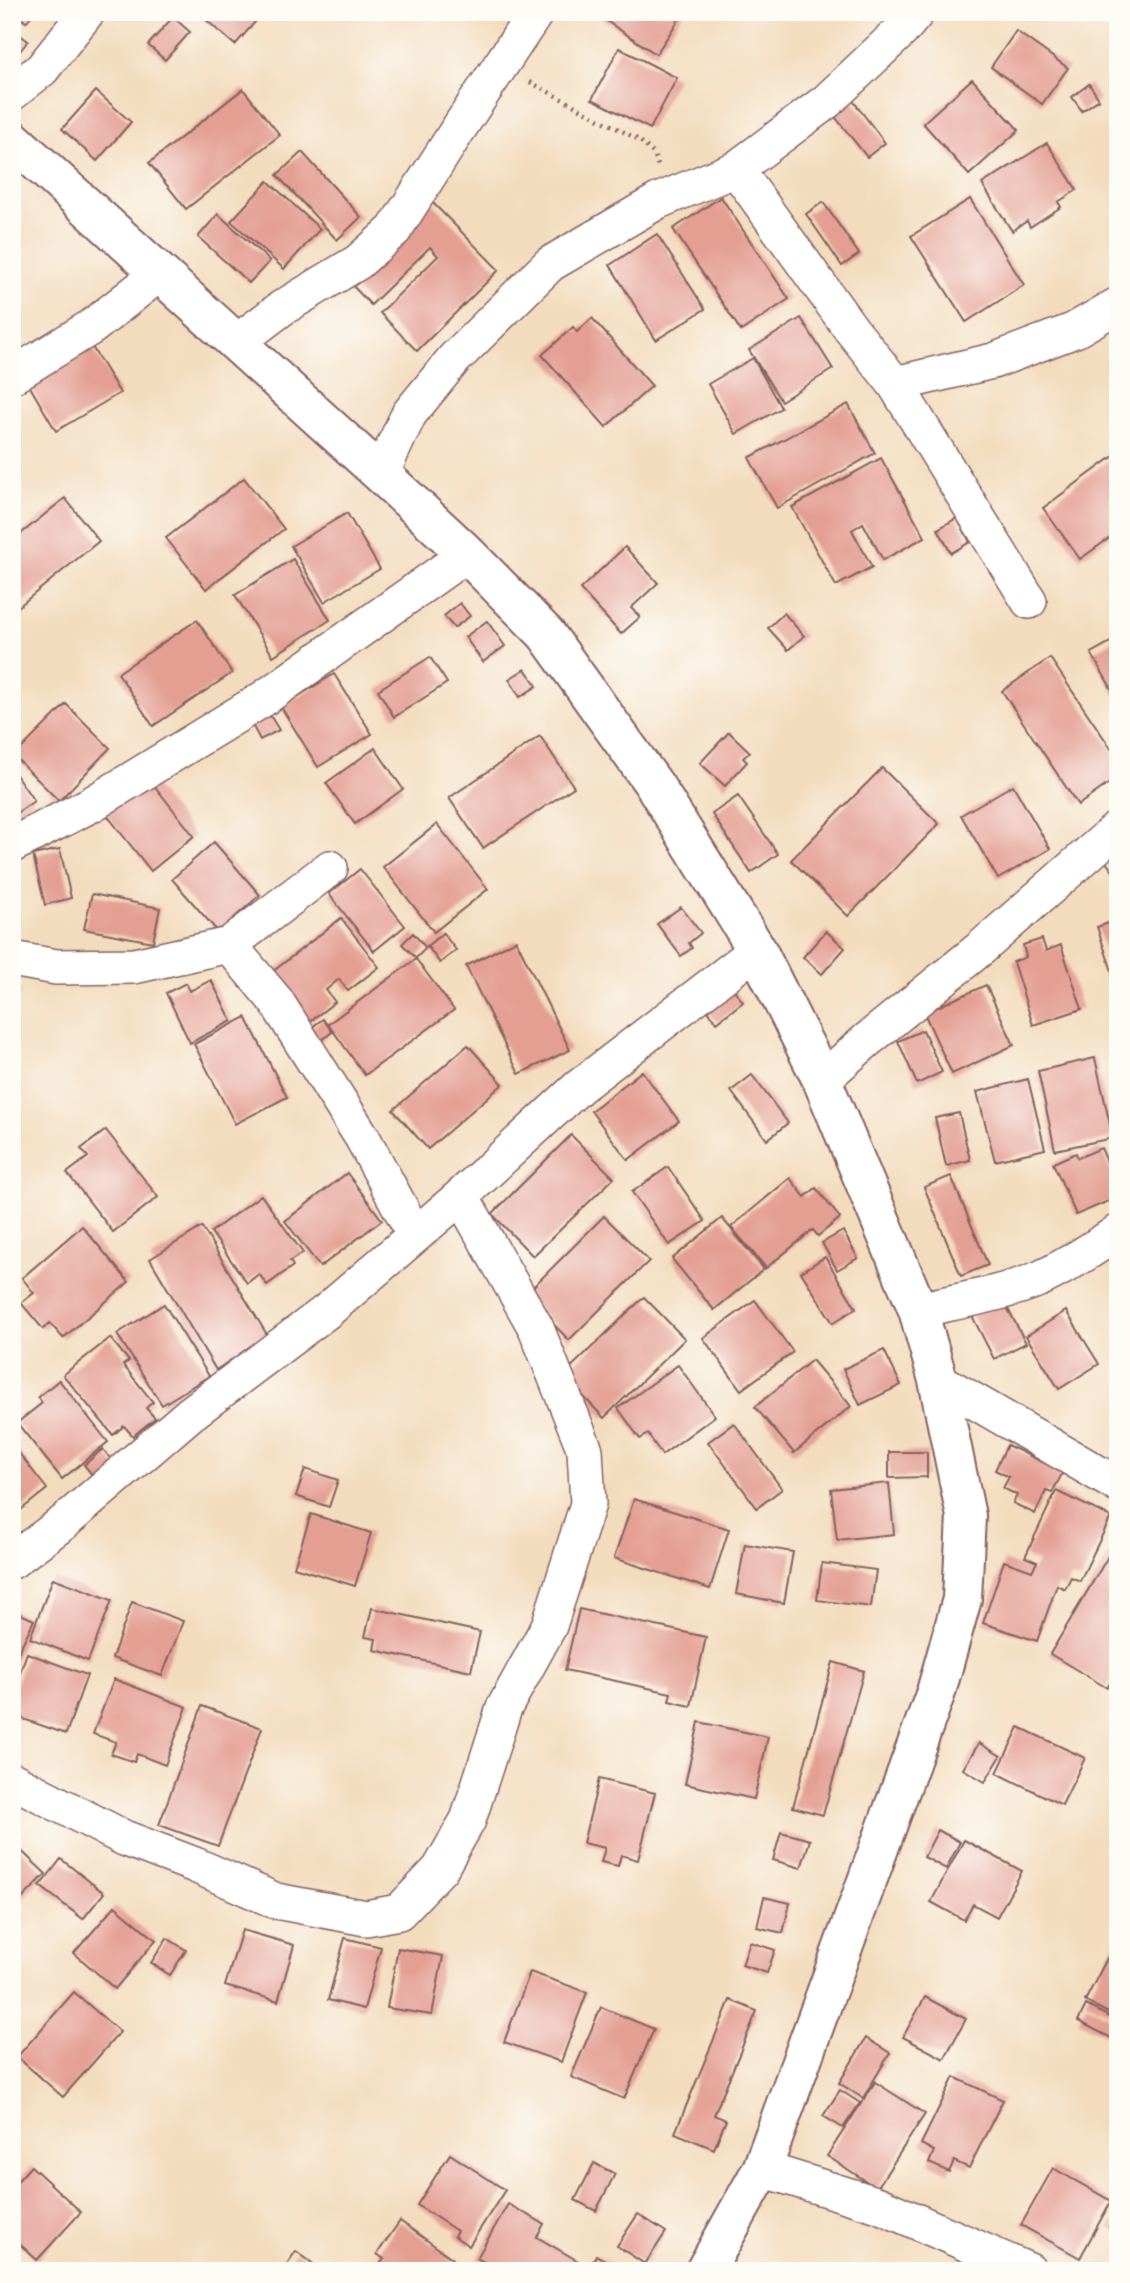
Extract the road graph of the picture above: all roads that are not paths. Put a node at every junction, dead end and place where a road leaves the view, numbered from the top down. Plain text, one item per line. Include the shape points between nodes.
1 (87, 12) edge
2 (536, 12) edge
3 (917, 12) edge
4 (12, 93) edge
5 (12, 139) edge
6 (736, 169) junction
7 (160, 273) junction
8 (1118, 304) edge
9 (237, 342) junction
10 (12, 376) edge
11 (895, 384) junction
12 (381, 474) junction
13 (467, 554) junction
14 (1029, 601) dead end
15 (1118, 828) edge
16 (12, 845) edge
17 (330, 867) dead end
18 (229, 944) junction
19 (757, 950) junction
20 (12, 959) edge
21 (822, 1080) junction
22 (461, 1196) junction
23 (1118, 1232) edge
24 (415, 1234) junction
25 (918, 1310) junction
26 (938, 1380) junction
27 (1118, 1485) edge
28 (12, 1561) edge
29 (12, 1780) edge
30 (762, 2169) junction
31 (705, 2271) edge
32 (1029, 2271) edge

1 - 4 street via 42,69
2 - 9 street via 394,230 358,262 282,308
3 - 6 street via 827,101
5 - 7 street
6 - 11 street
6 - 12 street via 658,201 550,264 454,359 409,414
7 - 9 street
7 - 10 street via 93,327
8 - 11 street via 1075,330 993,361
9 - 12 street
11 - 14 street
12 - 13 street
13 - 16 street via 263,699 92,804
13 - 19 street via 546,634 655,786
15 - 21 street
17 - 18 street
18 - 20 street via 134,966 56,967
18 - 24 street via 283,1013 362,1137
19 - 21 street
19 - 22 street via 579,1087
21 - 25 street
22 - 24 street
22 - 29 street via 536,1328 585,1450 588,1504 549,1626 504,1708 468,1821 440,1869 399,1912 366,1918 276,1901 124,1838
23 - 25 street via 1038,1279
24 - 28 street via 327,1311 190,1414
25 - 26 street
26 - 27 street
26 - 30 street via 965,1517 962,1599 936,1692
30 - 31 street
30 - 32 street via 880,2205

